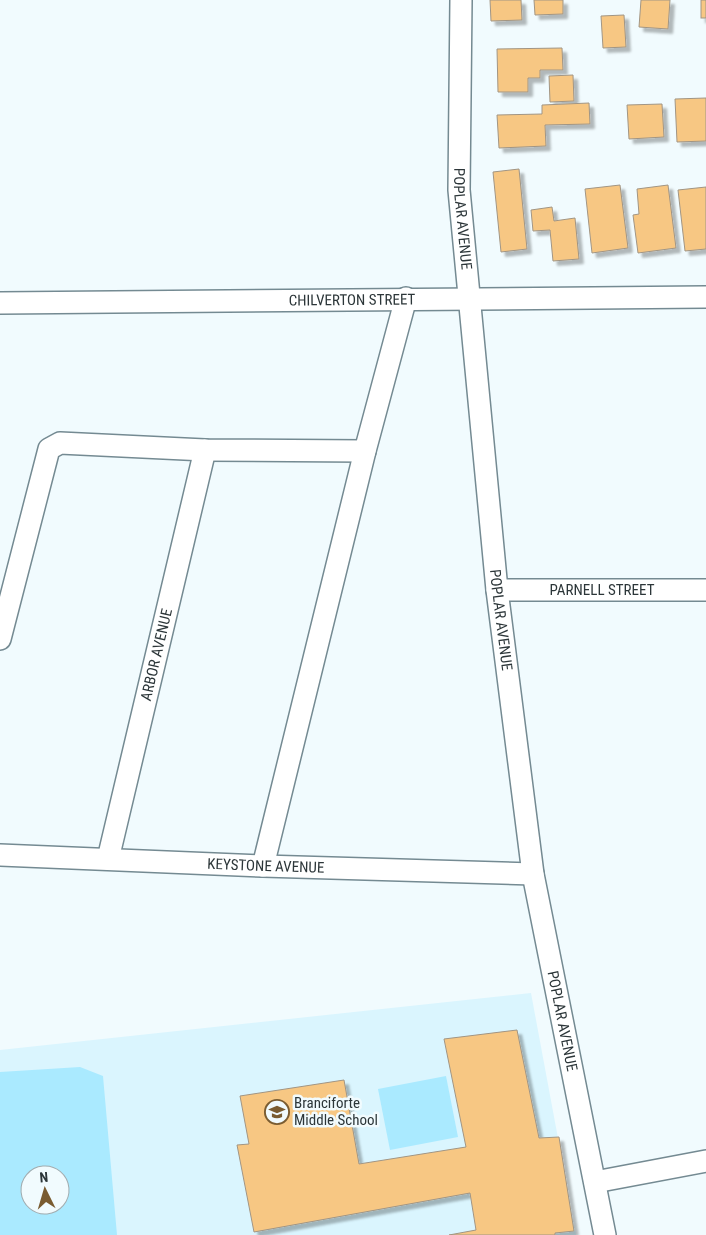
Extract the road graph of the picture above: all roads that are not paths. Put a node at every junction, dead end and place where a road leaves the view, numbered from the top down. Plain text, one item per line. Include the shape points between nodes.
1 (461, 0) edge
2 (706, 297) edge
3 (406, 298) junction
4 (468, 299) junction
5 (0, 303) edge
6 (205, 450) junction
7 (366, 451) junction
8 (497, 590) junction
9 (706, 590) edge
10 (0, 639) edge
11 (0, 855) edge
12 (108, 859) junction
13 (262, 866) junction
14 (533, 874) junction
15 (706, 1161) edge
16 (595, 1182) junction
17 (605, 1235) edge

1 - 4 street, POPLAR AVENUE via 459,190
2 - 4 street, CHILVERTON STREET
3 - 4 street, CHILVERTON STREET
3 - 5 street, CHILVERTON STREET
3 - 7 street
4 - 8 street, POPLAR AVENUE
6 - 7 street
6 - 10 street via 60,443 49,449
6 - 12 street, ARBOR AVENUE
7 - 13 street
8 - 9 street, PARNELL STREET
8 - 14 street, POPLAR AVENUE
11 - 12 street, KEYSTONE AVENUE
12 - 13 street, KEYSTONE AVENUE
13 - 14 street, KEYSTONE AVENUE
14 - 16 street, POPLAR AVENUE
15 - 16 street
16 - 17 street, POPLAR AVENUE

